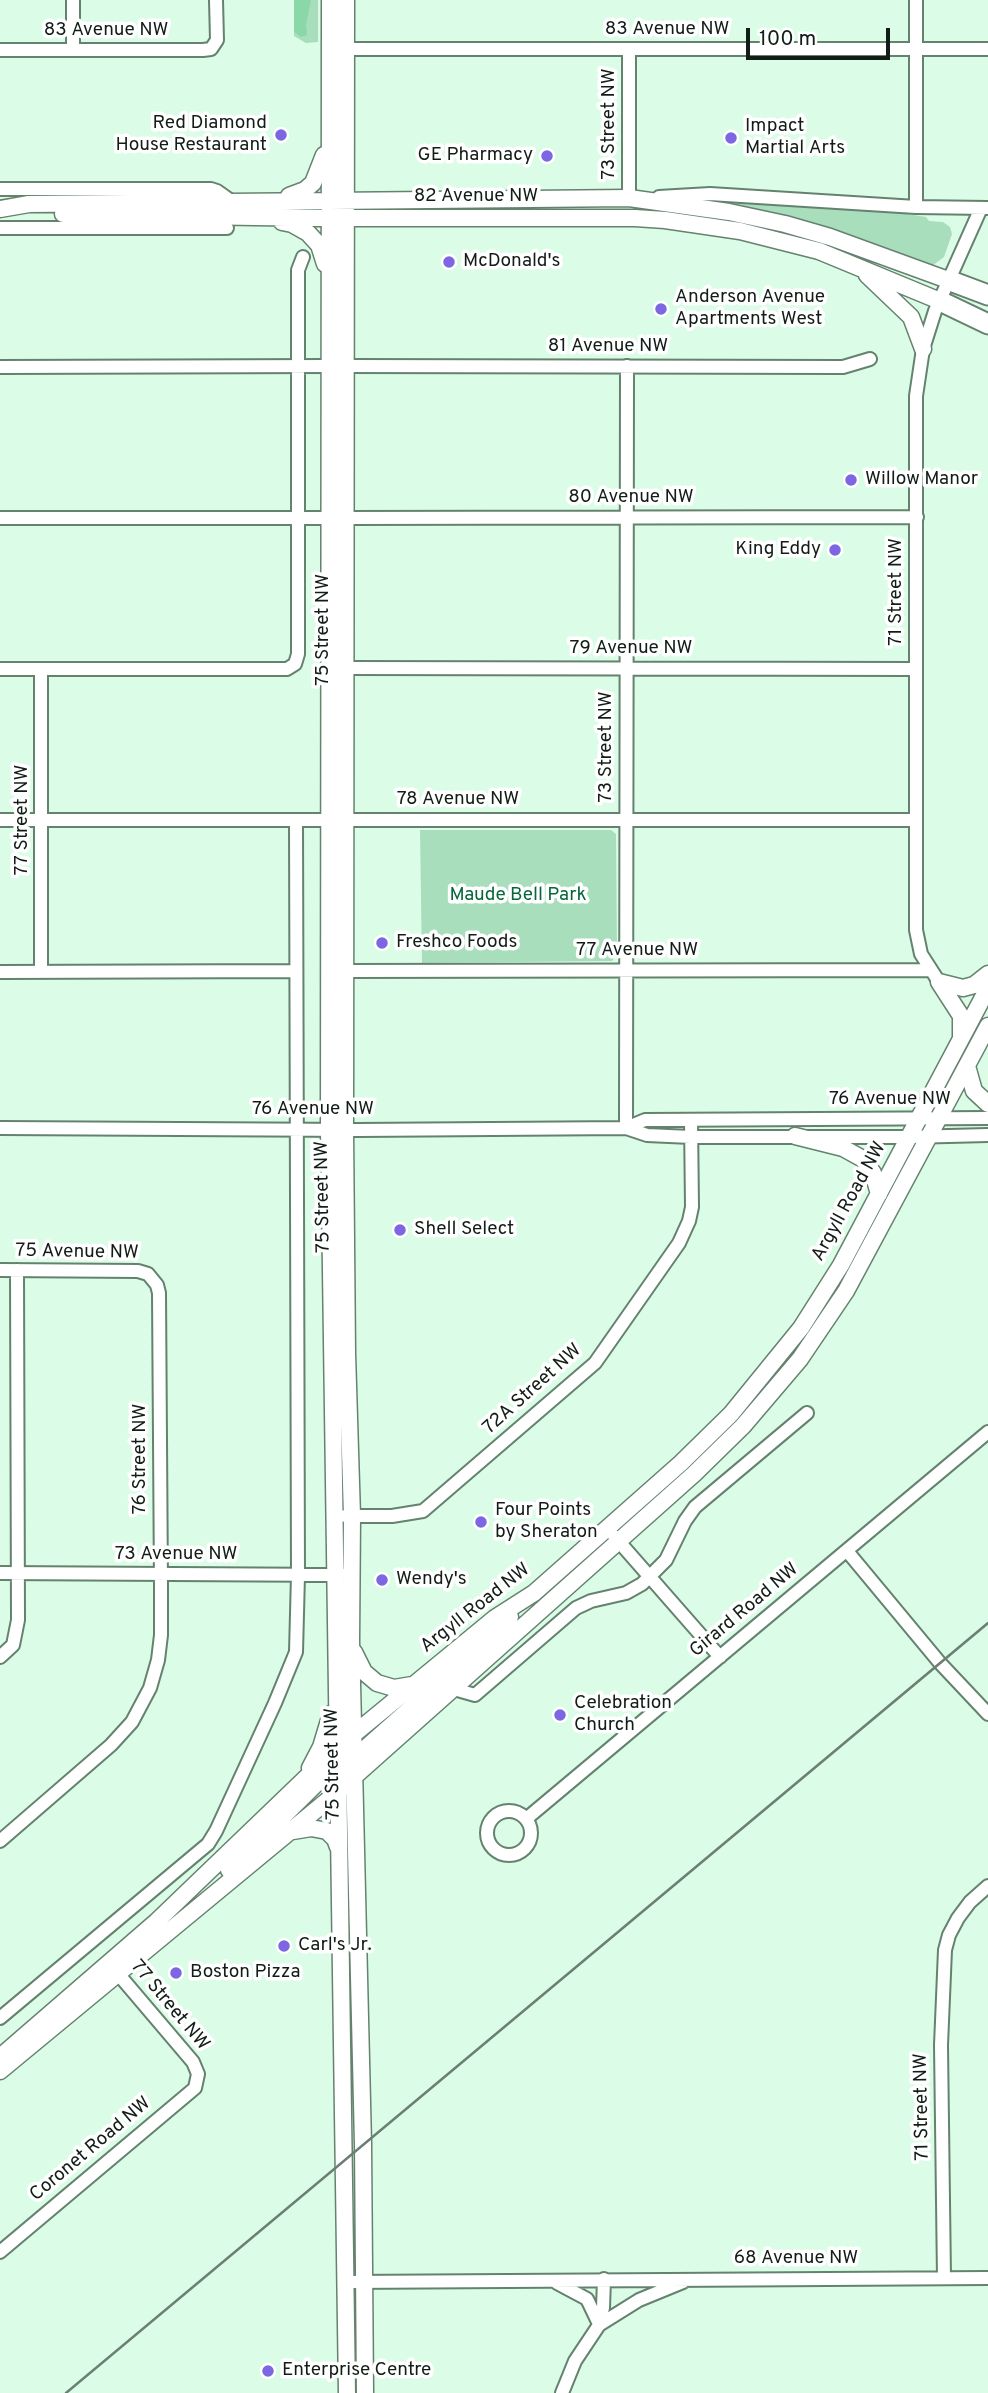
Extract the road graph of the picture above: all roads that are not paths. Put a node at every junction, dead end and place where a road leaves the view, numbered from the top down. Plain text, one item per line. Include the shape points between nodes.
1 (73, 0) edge
2 (216, 0) edge
3 (330, 0) edge
4 (346, 0) edge
5 (916, 0) edge
6 (73, 49) junction
7 (346, 49) junction
8 (629, 49) junction
9 (916, 49) junction
10 (988, 49) edge
11 (0, 50) edge
12 (330, 136) junction
13 (0, 189) edge
14 (629, 198) junction
15 (338, 200) junction
16 (231, 201) junction
17 (260, 201) junction
18 (916, 207) junction
19 (984, 208) edge
20 (0, 209) edge
21 (259, 218) junction
22 (330, 218) junction
23 (346, 218) junction
24 (0, 228) edge
25 (227, 228) dead end
26 (303, 257) dead end
27 (854, 264) junction
28 (948, 280) junction
29 (329, 290) junction
30 (988, 295) edge
31 (940, 301) junction
32 (988, 324) edge
33 (923, 349) junction
34 (870, 359) dead end
35 (298, 366) junction
36 (337, 366) junction
37 (627, 366) junction
38 (0, 367) edge
39 (626, 517) junction
40 (916, 517) junction
41 (0, 518) edge
42 (298, 518) junction
43 (337, 518) junction
44 (345, 668) junction
45 (626, 668) junction
46 (0, 669) edge
47 (41, 669) junction
48 (916, 669) junction
49 (337, 819) junction
50 (0, 820) edge
51 (42, 820) junction
52 (296, 820) junction
53 (626, 820) junction
54 (916, 820) junction
55 (295, 971) junction
56 (345, 971) junction
57 (626, 971) junction
58 (0, 972) edge
59 (41, 972) junction
60 (988, 974) edge
61 (935, 976) junction
62 (988, 988) edge
63 (988, 1026) edge
64 (961, 1041) junction
65 (967, 1066) junction
66 (988, 1104) edge
67 (988, 1118) edge
68 (919, 1119) junction
69 (939, 1119) junction
70 (691, 1120) junction
71 (0, 1128) edge
72 (626, 1128) junction
73 (295, 1129) junction
74 (337, 1130) junction
75 (988, 1135) edge
76 (795, 1136) junction
77 (929, 1136) junction
78 (691, 1137) junction
79 (909, 1137) junction
80 (879, 1194) junction
81 (0, 1270) edge
82 (18, 1270) junction
83 (152, 1277) joint
84 (807, 1413) dead end
85 (988, 1432) edge
86 (335, 1516) junction
87 (352, 1516) junction
88 (613, 1535) junction
89 (847, 1551) junction
90 (0, 1573) edge
91 (19, 1573) junction
92 (161, 1574) junction
93 (298, 1574) junction
94 (334, 1575) junction
95 (352, 1575) junction
96 (650, 1577) junction
97 (534, 1592) junction
98 (351, 1641) junction
99 (4, 1654) edge
100 (720, 1657) junction
101 (414, 1685) junction
102 (454, 1689) junction
103 (336, 1694) junction
104 (988, 1714) edge
105 (354, 1733) junction
106 (338, 1755) junction
107 (355, 1768) junction
108 (301, 1781) junction
109 (338, 1791) junction
110 (526, 1819) dead end
111 (291, 1831) junction
112 (0, 1841) edge
113 (340, 1853) junction
114 (988, 1886) edge
115 (181, 1919) junction
116 (113, 1968) junction
117 (0, 2018) edge
118 (0, 2057) edge
119 (0, 2071) edge
120 (198, 2074) joint
121 (0, 2252) edge
122 (691, 2278) junction
123 (944, 2278) junction
124 (988, 2278) edge
125 (604, 2279) junction
126 (553, 2281) junction
127 (347, 2282) junction
128 (365, 2282) junction
129 (599, 2325) junction
130 (347, 2393) edge
131 (365, 2393) edge
132 (562, 2393) edge

1 - 6 street
2 - 6 street, 83 Avenue NW via 217,40 211,49
3 - 12 main road, 75 Street NW
4 - 7 main road, 75 Street NW
5 - 9 street
6 - 11 street, 83 Avenue NW
7 - 8 street, 83 Avenue NW
7 - 15 main road, 75 Street NW
8 - 9 street, 83 Avenue NW
8 - 14 street, 73 Street NW
9 - 10 street, 83 Avenue NW
9 - 18 street
12 - 15 main road, 75 Street NW
12 - 17 main road via 313,184 292,195
13 - 16 street, 82 Avenue NW via 211,189
14 - 15 main road, 82 Avenue NW
14 - 18 street, 82 Avenue NW via 710,194
14 - 28 main road, 82 Avenue NW via 785,224
15 - 17 main road, 82 Avenue NW
15 - 22 main road, 75 Street NW
15 - 23 main road, 75 Street NW
16 - 17 main road, 82 Avenue NW
16 - 20 main road, 82 Avenue NW via 29,204
18 - 19 street, 82 Avenue NW
19 - 28 street, 71 Street NW
20 - 21 main road, 82 Avenue NW via 29,214
21 - 22 main road, 82 Avenue NW
21 - 29 main road via 292,224 313,238 323,254
22 - 23 main road, 82 Avenue NW
22 - 29 main road, 75 Street NW
23 - 27 main road, 82 Avenue NW via 664,220 740,231
23 - 36 main road, 75 Street NW
24 - 25 street
26 - 35 street, 75 Street NW via 298,270
27 - 31 main road, 82 Avenue NW
27 - 33 main road via 911,317
28 - 30 highway
28 - 31 street, 71 Street NW
29 - 36 main road, 75 Street NW
31 - 32 highway
31 - 33 street, 71 Street NW
33 - 40 street, 71 Street NW via 916,397
34 - 37 street, 81 Avenue NW via 844,367
35 - 36 street, 81 Avenue NW
35 - 38 street, 81 Avenue NW
35 - 42 street, 75 Street NW
36 - 37 street, 81 Avenue NW
36 - 43 main road, 75 Street NW
37 - 39 street, 73 Street NW
39 - 40 street, 80 Avenue NW
39 - 43 street, 80 Avenue NW
39 - 45 street, 73 Street NW
40 - 48 street, 71 Street NW
41 - 42 street, 80 Avenue NW
42 - 43 street, 80 Avenue NW
42 - 47 street, 75 Street NW via 298,654 287,669
43 - 44 main road, 75 Street NW
43 - 49 main road, 75 Street NW
44 - 45 street, 79 Avenue NW
44 - 49 main road, 75 Street NW
45 - 48 street, 79 Avenue NW
45 - 53 street, 73 Street NW
46 - 47 street
47 - 51 street, 77 Street NW
48 - 54 street, 71 Street NW
49 - 52 street, 78 Avenue NW
49 - 53 street, 78 Avenue NW
49 - 56 main road, 75 Street NW
49 - 74 main road, 75 Street NW
50 - 51 street, 78 Avenue NW
51 - 52 street, 78 Avenue NW
51 - 59 street, 77 Street NW
52 - 55 street, 75 Street NW
53 - 54 street, 78 Avenue NW
53 - 57 street, 73 Street NW
54 - 61 street, 71 Street NW via 917,936 921,954
55 - 59 street
55 - 73 street, 75 Street NW
56 - 57 street, 77 Avenue NW
56 - 74 main road, 75 Street NW
57 - 61 street, 77 Avenue NW
57 - 72 street, 73 Street NW
58 - 59 street
60 - 61 main road via 963,988
61 - 64 main road via 961,1016
62 - 64 main road, Argyll Road NW
63 - 65 main road, Argyll Road NW
64 - 68 main road, Argyll Road NW
65 - 66 main road via 974,1091
65 - 69 main road, Argyll Road NW
67 - 69 street, 76 Avenue NW
68 - 69 street, 76 Avenue NW
68 - 70 street, 76 Avenue NW
68 - 79 main road, Argyll Road NW
69 - 77 main road, Argyll Road NW
70 - 72 street, 76 Avenue NW via 645,1120
70 - 78 street, 72A Street NW
71 - 73 street, 76 Avenue NW
72 - 74 street, 76 Avenue NW
72 - 78 street, 76 Avenue NW via 647,1135
73 - 74 street, 76 Avenue NW
73 - 93 street, 75 Street NW
74 - 86 main road, 75 Street NW
74 - 87 main road, 75 Street NW
75 - 77 street, 76 Avenue NW
76 - 78 street, 76 Avenue NW
76 - 79 street, 76 Avenue NW
76 - 80 main road via 843,1148 863,1159
77 - 79 street, 76 Avenue NW
77 - 88 main road, Argyll Road NW via 846,1291 800,1359 719,1451
78 - 87 street, 72A Street NW via 691,1214 685,1232 595,1363 423,1511
79 - 80 main road, Argyll Road NW
80 - 88 main road, Argyll Road NW via 813,1309 754,1388
81 - 82 street, 75 Avenue NW
82 - 83 street, 75 Avenue NW via 138,1271
82 - 91 street
83 - 92 street, 76 Street NW via 159,1293
84 - 96 street via 695,1507 666,1560
85 - 89 street, Girard Road NW
86 - 87 street, 72A Street NW
86 - 94 main road, 75 Street NW
87 - 95 main road, 75 Street NW
88 - 96 street
88 - 97 main road, Argyll Road NW
88 - 102 main road, Argyll Road NW
89 - 100 street, Girard Road NW
89 - 104 street
90 - 91 street, 73 Avenue NW
91 - 92 street, 73 Avenue NW
91 - 99 street via 17,1633
92 - 93 street, 73 Avenue NW
92 - 112 street, 76 Street NW via 158,1660 132,1722
93 - 94 street, 73 Avenue NW
93 - 117 street, 75 Street NW via 294,1657 216,1831 203,1848
94 - 95 street, 73 Avenue NW
94 - 103 main road, 75 Street NW
95 - 98 main road, 75 Street NW
96 - 100 street
96 - 102 street via 634,1590 576,1608 475,1695
97 - 101 main road, Argyll Road NW
97 - 107 main road via 491,1637 368,1746
98 - 101 main road via 364,1672 377,1683 394,1688
98 - 105 main road, 75 Street NW
100 - 110 street, Girard Road NW
101 - 105 main road, Argyll Road NW
102 - 107 main road, Argyll Road NW
103 - 106 main road, 75 Street NW
103 - 108 main road via 321,1747
105 - 106 main road, Argyll Road NW
105 - 107 main road, 75 Street NW
106 - 108 main road, Argyll Road NW
106 - 109 main road, 75 Street NW
106 - 115 main road
107 - 109 main road, Argyll Road NW
107 - 128 main road, 75 Street NW
108 - 116 main road, Argyll Road NW
109 - 111 main road, Argyll Road NW
109 - 113 main road, 75 Street NW
111 - 113 main road via 327,1831
111 - 115 main road, Argyll Road NW
113 - 127 main road, 75 Street NW
114 - 123 street, 71 Street NW via 970,1902 949,1935 943,1965
115 - 116 main road, Argyll Road NW
116 - 118 main road, Argyll Road NW
116 - 119 main road, Argyll Road NW
116 - 120 street, 77 Street NW via 193,2062
120 - 121 street, Coronet Road NW via 195,2088
122 - 123 street, 68 Avenue NW
122 - 125 street, 68 Avenue NW
122 - 129 street via 639,2300
123 - 124 street, 68 Avenue NW
125 - 126 street, 68 Avenue NW
125 - 129 street
126 - 128 street, 68 Avenue NW
126 - 129 street via 587,2299
127 - 128 street, 68 Avenue NW
127 - 130 main road, 75 Street NW
128 - 131 main road, 75 Street NW
129 - 132 street via 575,2361

